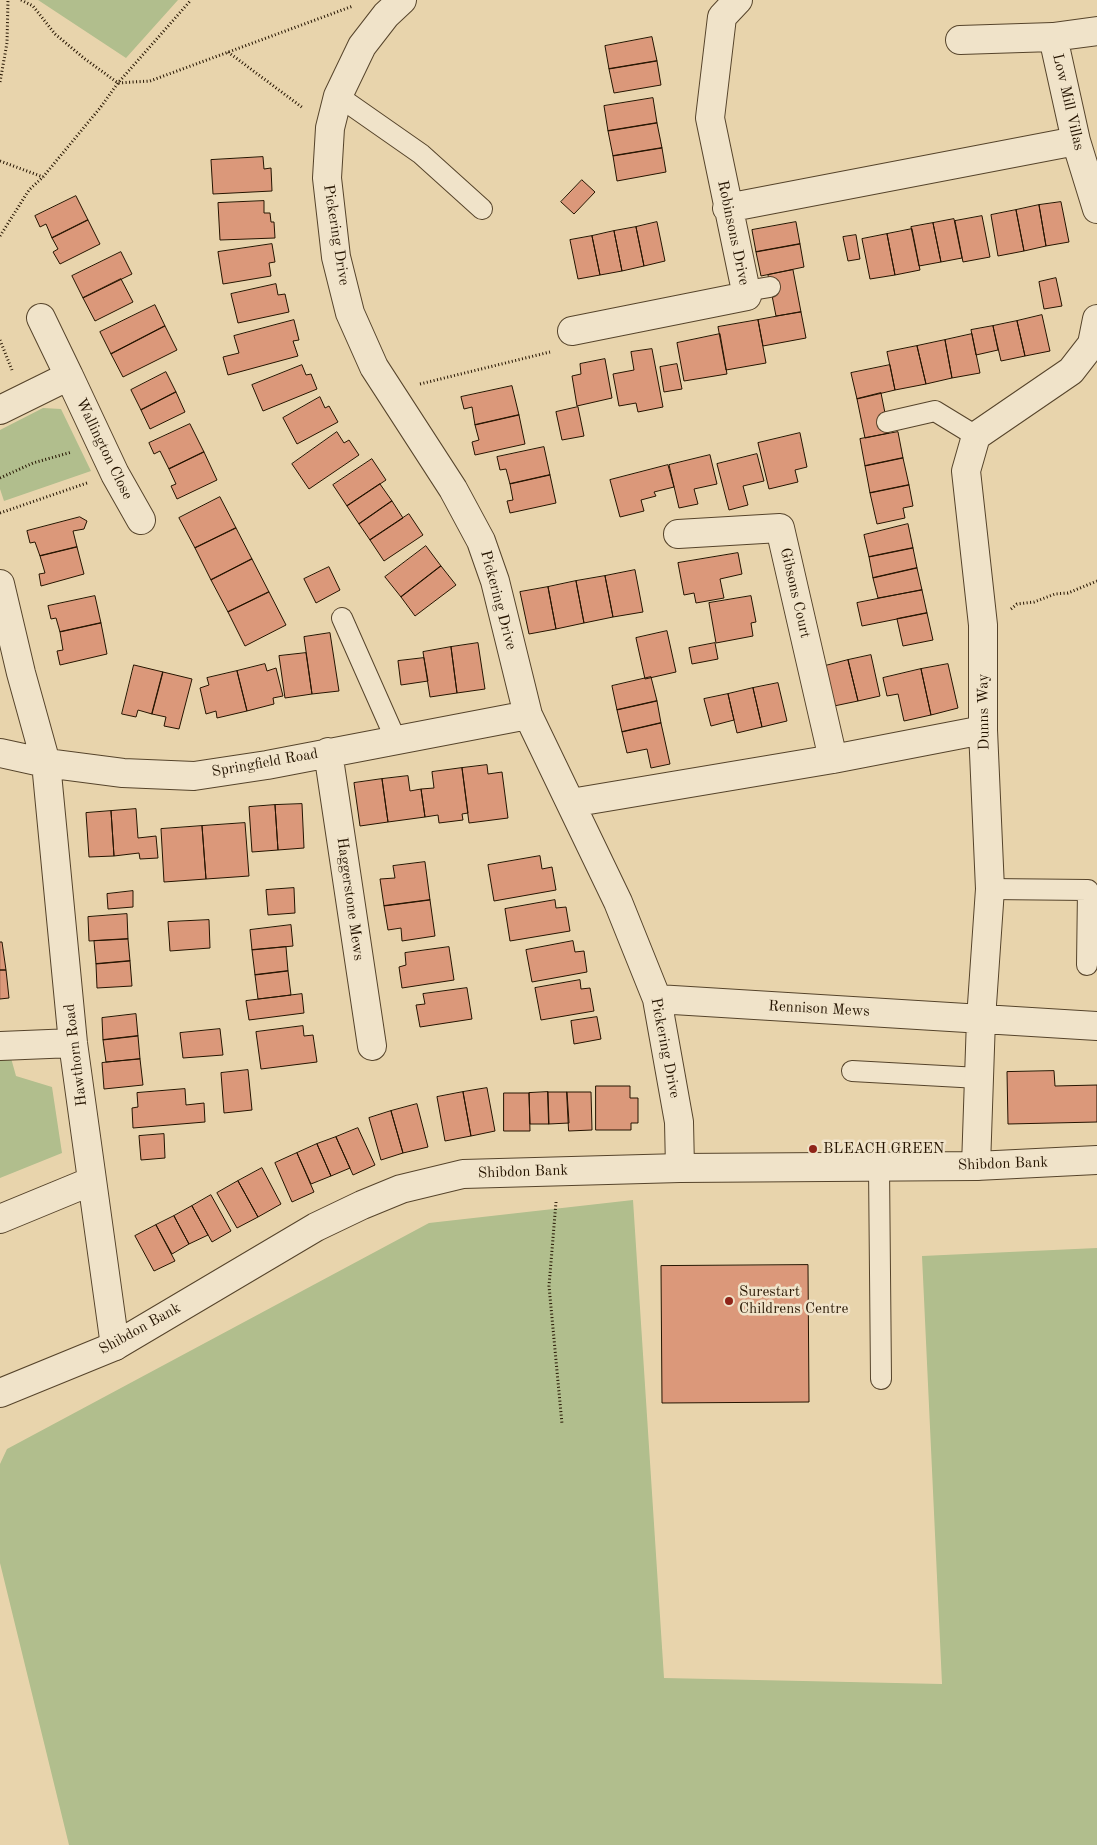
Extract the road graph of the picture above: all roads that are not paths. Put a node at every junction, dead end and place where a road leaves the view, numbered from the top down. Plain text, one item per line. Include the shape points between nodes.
1 (402, 0) edge
2 (738, 0) edge
3 (1097, 31) edge
4 (1053, 37) junction
5 (960, 40) dead end
6 (338, 96) junction
7 (1076, 141) junction
8 (727, 208) junction
9 (482, 209) dead end
10 (1097, 209) edge
11 (42, 318) dead end
12 (1097, 319) edge
13 (572, 331) road end
14 (69, 376) junction
15 (0, 410) edge
16 (887, 422) dead end
17 (976, 436) junction
18 (141, 520) dead end
19 (678, 534) dead end
20 (0, 584) edge
21 (342, 618) dead end
22 (528, 715) junction
23 (983, 730) junction
24 (396, 740) junction
25 (328, 752) junction
26 (0, 753) edge
27 (834, 759) junction
28 (46, 762) junction
29 (571, 803) junction
30 (990, 889) junction
31 (1087, 965) dead end
32 (657, 999) junction
33 (981, 1019) junction
34 (1097, 1026) edge
35 (73, 1043) junction
36 (0, 1046) edge
37 (372, 1046) dead end
38 (852, 1071) dead end
39 (979, 1078) junction
40 (1097, 1160) edge
41 (976, 1166) junction
42 (879, 1167) junction
43 (680, 1168) junction
44 (92, 1181) junction
45 (0, 1219) edge
46 (115, 1346) junction
47 (881, 1379) dead end
48 (0, 1393) edge

1 - 6 street, Pickering Drive via 362,46
2 - 8 street, Robinsons Drive via 722,17 710,118
3 - 4 street, Low Mill Villas
4 - 5 street
4 - 7 street, Low Mill Villas
6 - 9 lane via 420,154
6 - 22 street, Pickering Drive via 330,128 327,178 336,257 350,313 374,367 453,489 481,540 495,581
7 - 8 street
7 - 10 street, Low Mill Villas
8 - 13 street, Robinsons Drive via 758,289 747,296
11 - 14 street, Wallington Close
12 - 17 street via 1092,344 1071,371
14 - 15 street
14 - 18 street, Wallington Close via 101,446
16 - 17 lane via 935,411
17 - 23 street, Dunns Way via 966,471 983,625
19 - 27 street, Gibsons Court via 780,528
20 - 28 street
21 - 24 lane
22 - 24 street, Springfield Road
22 - 29 street, Pickering Drive
23 - 27 street
23 - 30 street, Dunns Way
24 - 25 street, Springfield Road
25 - 28 street, Springfield Road via 194,776 123,773
25 - 37 street, Haggerstone Mews
26 - 28 street, Springfield Road
27 - 29 street
28 - 35 street, Hawthorn Road
29 - 32 street, Pickering Drive via 618,902
30 - 31 lane via 1088,890
30 - 33 street, Dunns Way
32 - 33 street, Rennison Mews
32 - 43 street, Pickering Drive via 680,1122
33 - 34 street, Rennison Mews
33 - 39 street, Dunns Way
35 - 36 street
35 - 44 street, Hawthorn Road
38 - 39 lane
39 - 41 street, Dunns Way
40 - 41 street, Shibdon Bank
41 - 42 street, Shibdon Bank
42 - 43 street, Shibdon Bank
42 - 47 lane
43 - 46 street, Shibdon Bank via 463,1174 402,1189 316,1227
44 - 45 street
44 - 46 street, Hawthorn Road
46 - 48 street, Shibdon Bank

